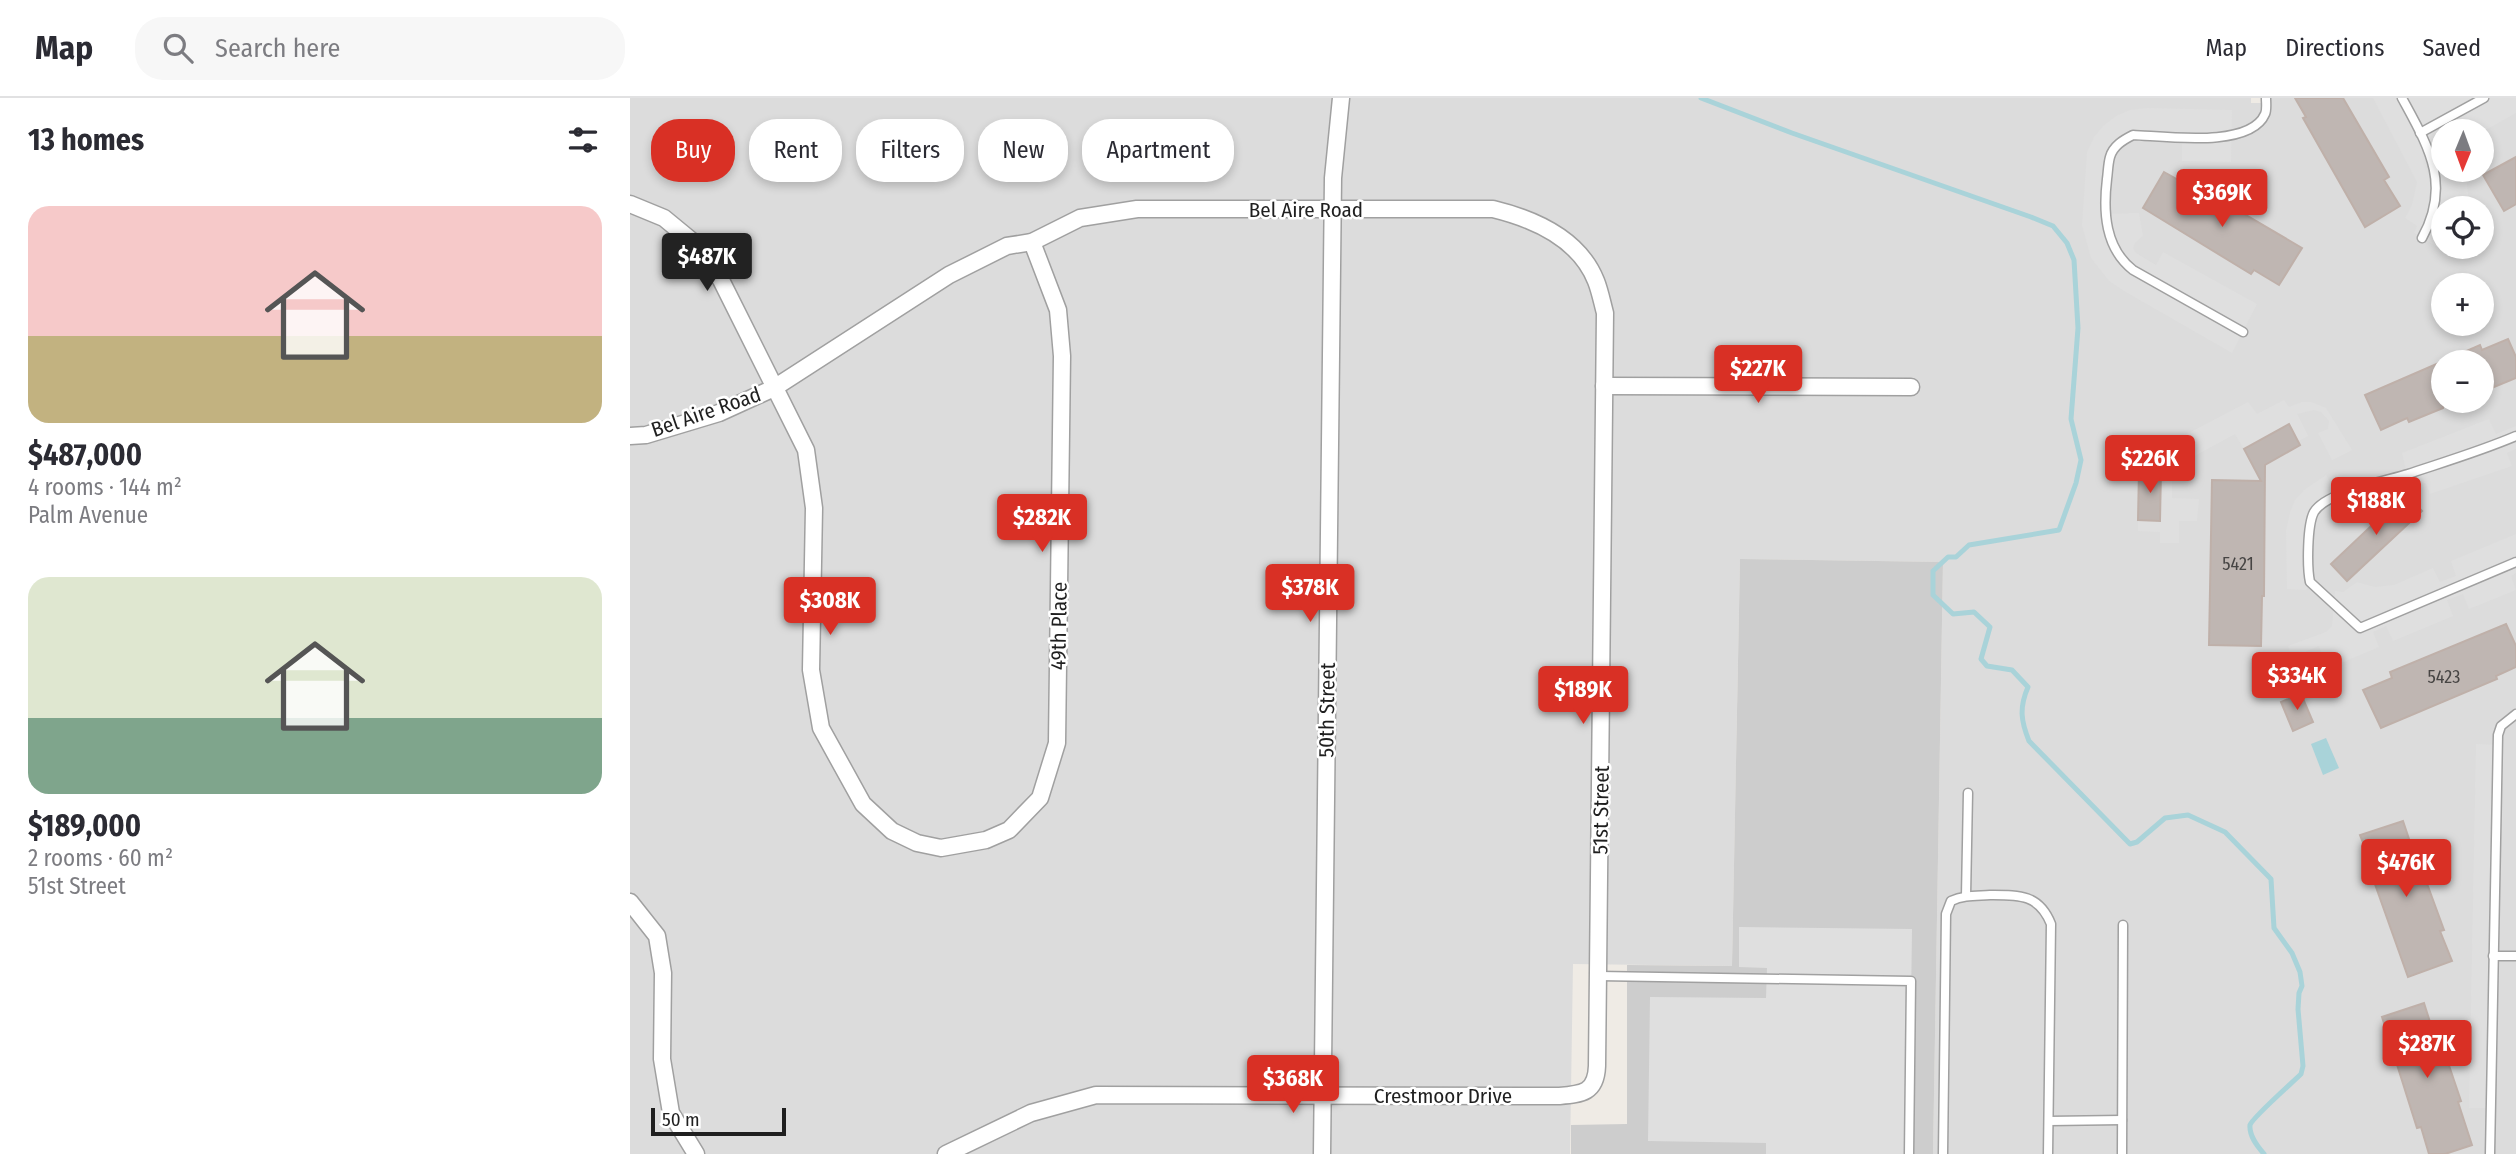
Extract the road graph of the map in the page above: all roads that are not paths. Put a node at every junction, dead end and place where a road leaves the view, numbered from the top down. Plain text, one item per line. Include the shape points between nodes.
1 (1341, 98) edge
2 (2266, 98) edge
3 (2402, 98) edge
4 (2484, 98) edge
5 (2420, 133) junction
6 (630, 204) edge
7 (1332, 210) junction
8 (2422, 238) dead end
9 (1032, 242) junction
10 (2243, 332) dead end
11 (1604, 386) junction
12 (1911, 387) dead end
13 (774, 388) junction
14 (630, 436) edge
15 (2516, 436) edge
16 (2516, 562) edge
17 (2516, 714) edge
18 (1968, 793) dead end
19 (1966, 896) junction
20 (630, 902) edge
21 (2123, 925) dead end
22 (2493, 956) junction
23 (2516, 956) edge
24 (1598, 976) junction
25 (1597, 1066) joint
26 (1323, 1096) junction
27 (2122, 1120) junction
28 (2049, 1121) junction
29 (696, 1154) edge
30 (946, 1154) edge
31 (1322, 1154) edge
32 (1909, 1154) edge
33 (1943, 1154) edge
34 (2048, 1154) edge
35 (2122, 1154) edge
36 (2490, 1154) edge

1 - 7 street, 50th Street
2 - 10 lane via 2266,113 2253,128 2238,135 2133,135 2124,139 2110,157 2105,196 2108,232 2121,260
3 - 5 lane
4 - 5 lane
5 - 8 lane via 2436,170 2437,188
6 - 13 street, 49th Place via 664,218 698,246 721,280
7 - 9 street, Bel Aire Road via 1136,209 1080,218
7 - 11 street, Bel Aire Road via 1493,209 1549,228 1576,250 1595,279 1605,313
7 - 26 street, 50th Street
9 - 13 street, Bel Aire Road via 1007,246 948,275
9 - 13 street, 49th Place via 1058,310 1062,356 1057,743 1040,798 1009,830 986,840 941,848 892,831 863,804 821,728 811,670 812,481 806,450
11 - 12 street
11 - 24 street, 51st Street
13 - 14 street, Bel Aire Road via 719,413
15 - 16 lane via 2325,502 2314,511 2311,523 2308,573 2310,582 2360,628
17 - 22 lane via 2501,726 2498,735
18 - 19 lane
19 - 28 lane via 2015,895 2047,913 2051,924
19 - 33 lane via 1951,901 1946,914
20 - 29 street via 657,936 663,972 662,1059 671,1113
21 - 27 lane
22 - 23 lane
22 - 36 lane
24 - 25 street, 51st Street
24 - 32 lane via 1911,981
25 - 26 street, Crestmoor Drive via 1592,1086 1573,1095
26 - 30 street, Crestmoor Drive via 1096,1096 1031,1113
26 - 31 street, 50th Street
27 - 28 lane
27 - 35 lane
28 - 34 lane

